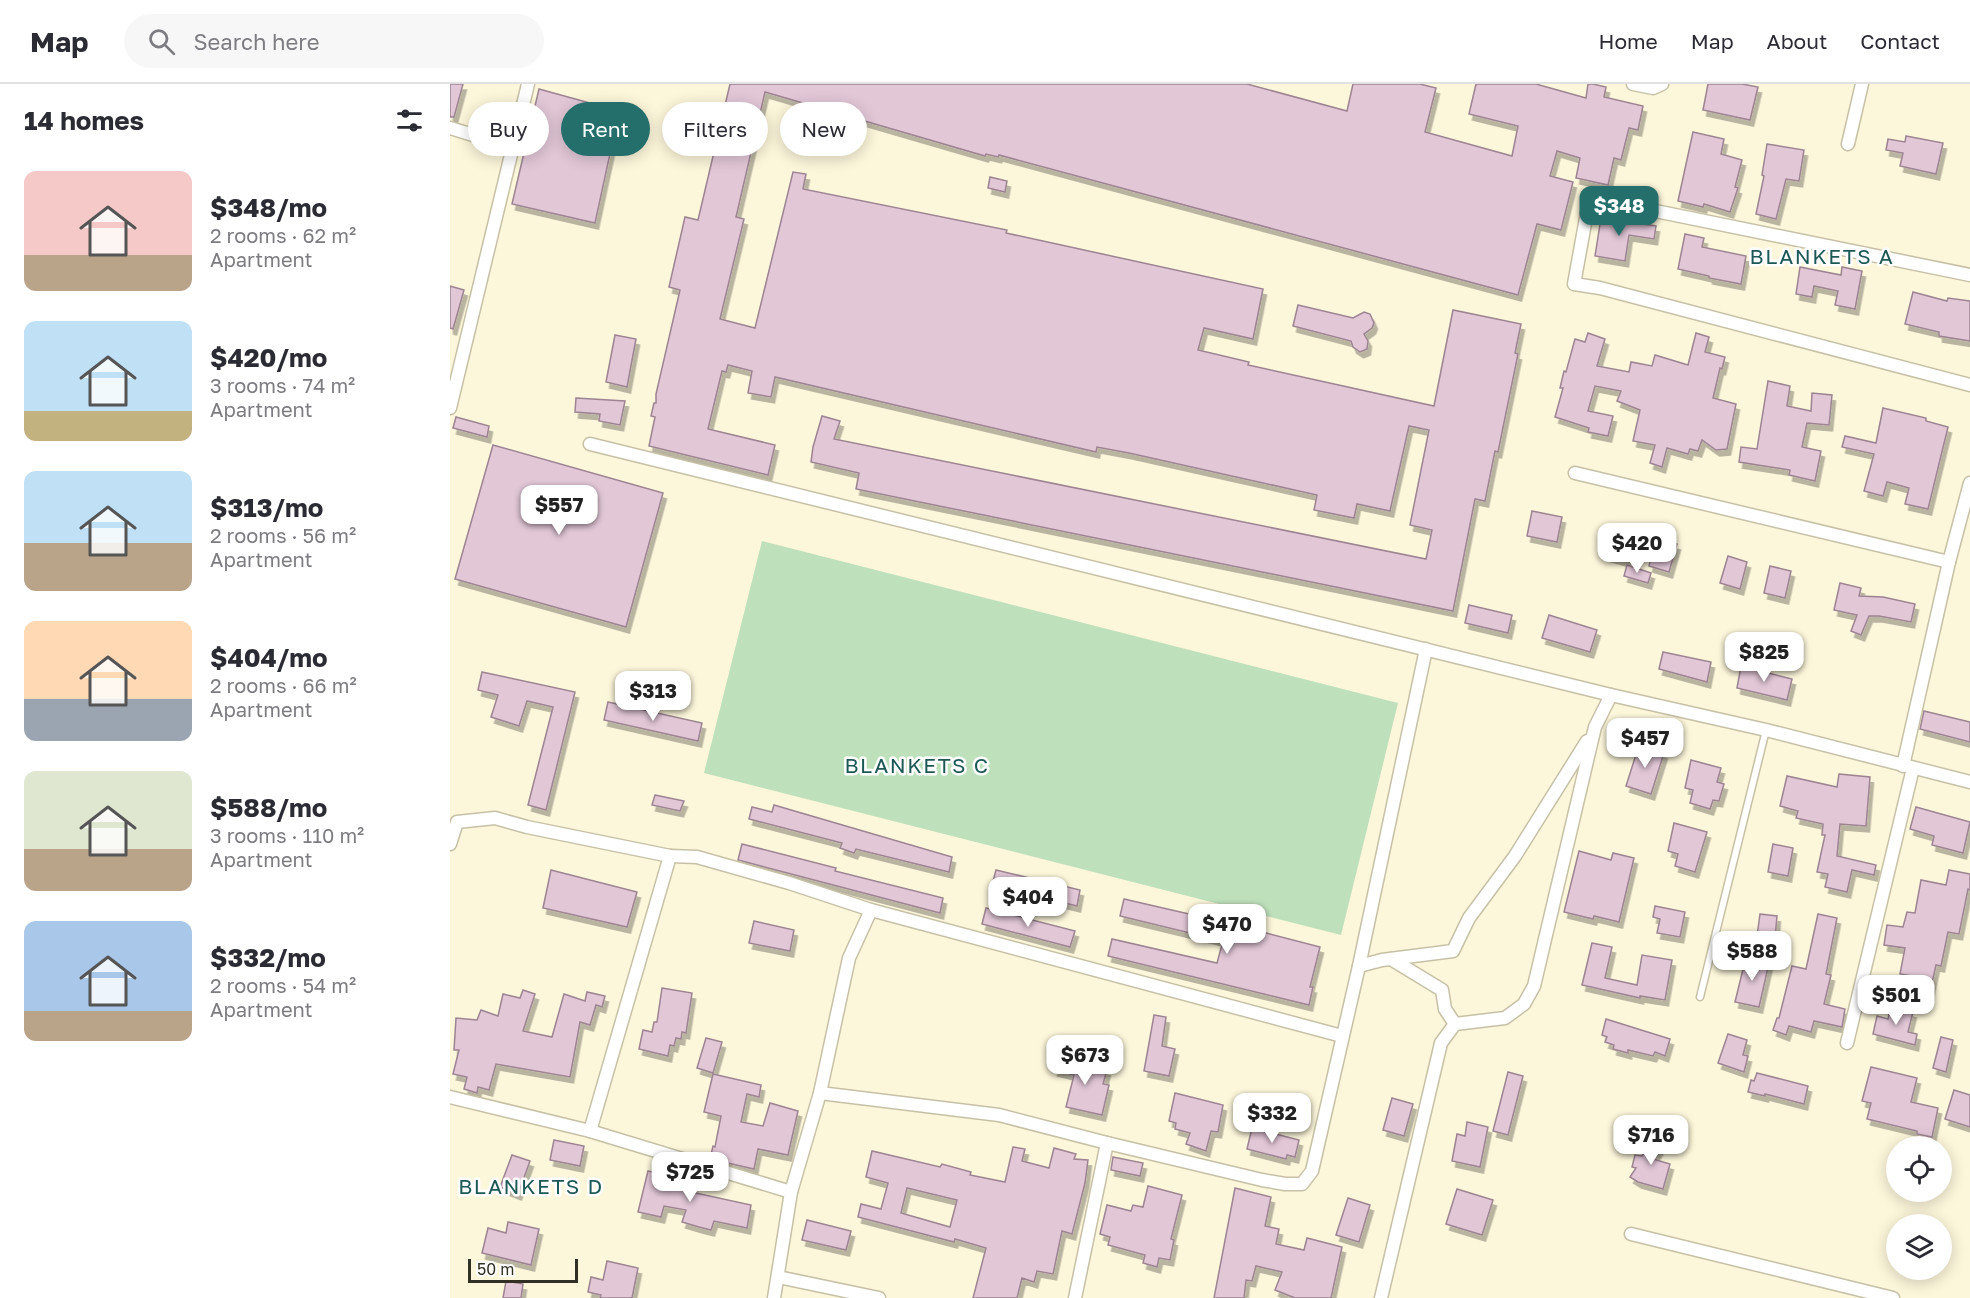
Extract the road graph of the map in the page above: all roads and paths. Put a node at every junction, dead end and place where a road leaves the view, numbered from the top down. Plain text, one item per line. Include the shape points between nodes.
1 (528, 84) edge
2 (1633, 84) edge
3 (1662, 84) edge
4 (1862, 84) edge
5 (523, 102) edge
6 (450, 128) edge
7 (468, 134) edge
8 (1848, 144) dead end
9 (510, 156) edge
10 (1970, 275) edge
11 (1970, 384) edge
12 (450, 408) edge
13 (590, 444) dead end
14 (1575, 473) dead end
15 (1970, 483) edge
16 (1949, 562) junction
17 (1426, 649) junction
18 (1611, 695) junction
19 (1595, 727) junction
20 (1766, 730) junction
21 (1908, 767) junction
22 (1970, 782) edge
23 (450, 844) edge
24 (670, 856) junction
25 (871, 910) junction
26 (1391, 959) junction
27 (1359, 966) junction
28 (1700, 997) dead end
29 (1455, 1024) junction
30 (1342, 1036) junction
31 (1846, 1043) dead end
32 (820, 1093) junction
33 (450, 1097) edge
34 (590, 1131) junction
35 (1107, 1143) junction
36 (791, 1192) junction
37 (1631, 1234) dead end
38 (778, 1278) junction
39 (774, 1298) edge
40 (879, 1298) edge
41 (1074, 1298) edge
42 (1381, 1298) edge
43 (1893, 1298) edge

1 - 5 street
2 - 3 street via 1653,88
4 - 8 street
6 - 7 street
9 - 12 street
10 - 11 street via 1590,196 1574,284
13 - 17 street
14 - 16 street
15 - 16 street
16 - 21 street
17 - 18 street
17 - 27 street
18 - 19 street
18 - 20 street
19 - 26 street via 1515,856 1469,918 1453,951
19 - 29 street via 1534,986 1524,1004 1505,1018
20 - 21 street
20 - 28 lane
21 - 22 street
21 - 31 street
23 - 24 street via 457,822 495,818
24 - 25 street via 697,857
24 - 34 street
25 - 30 street
25 - 32 street via 849,958
26 - 27 street
26 - 29 street via 1442,990 1446,1009
27 - 30 street
29 - 42 street via 1441,1044
30 - 35 street via 1312,1171 1302,1184 1262,1180
32 - 35 street via 999,1115
32 - 36 street
33 - 34 street
34 - 36 street
35 - 41 street
36 - 38 street
37 - 43 street
38 - 39 street
38 - 40 street

